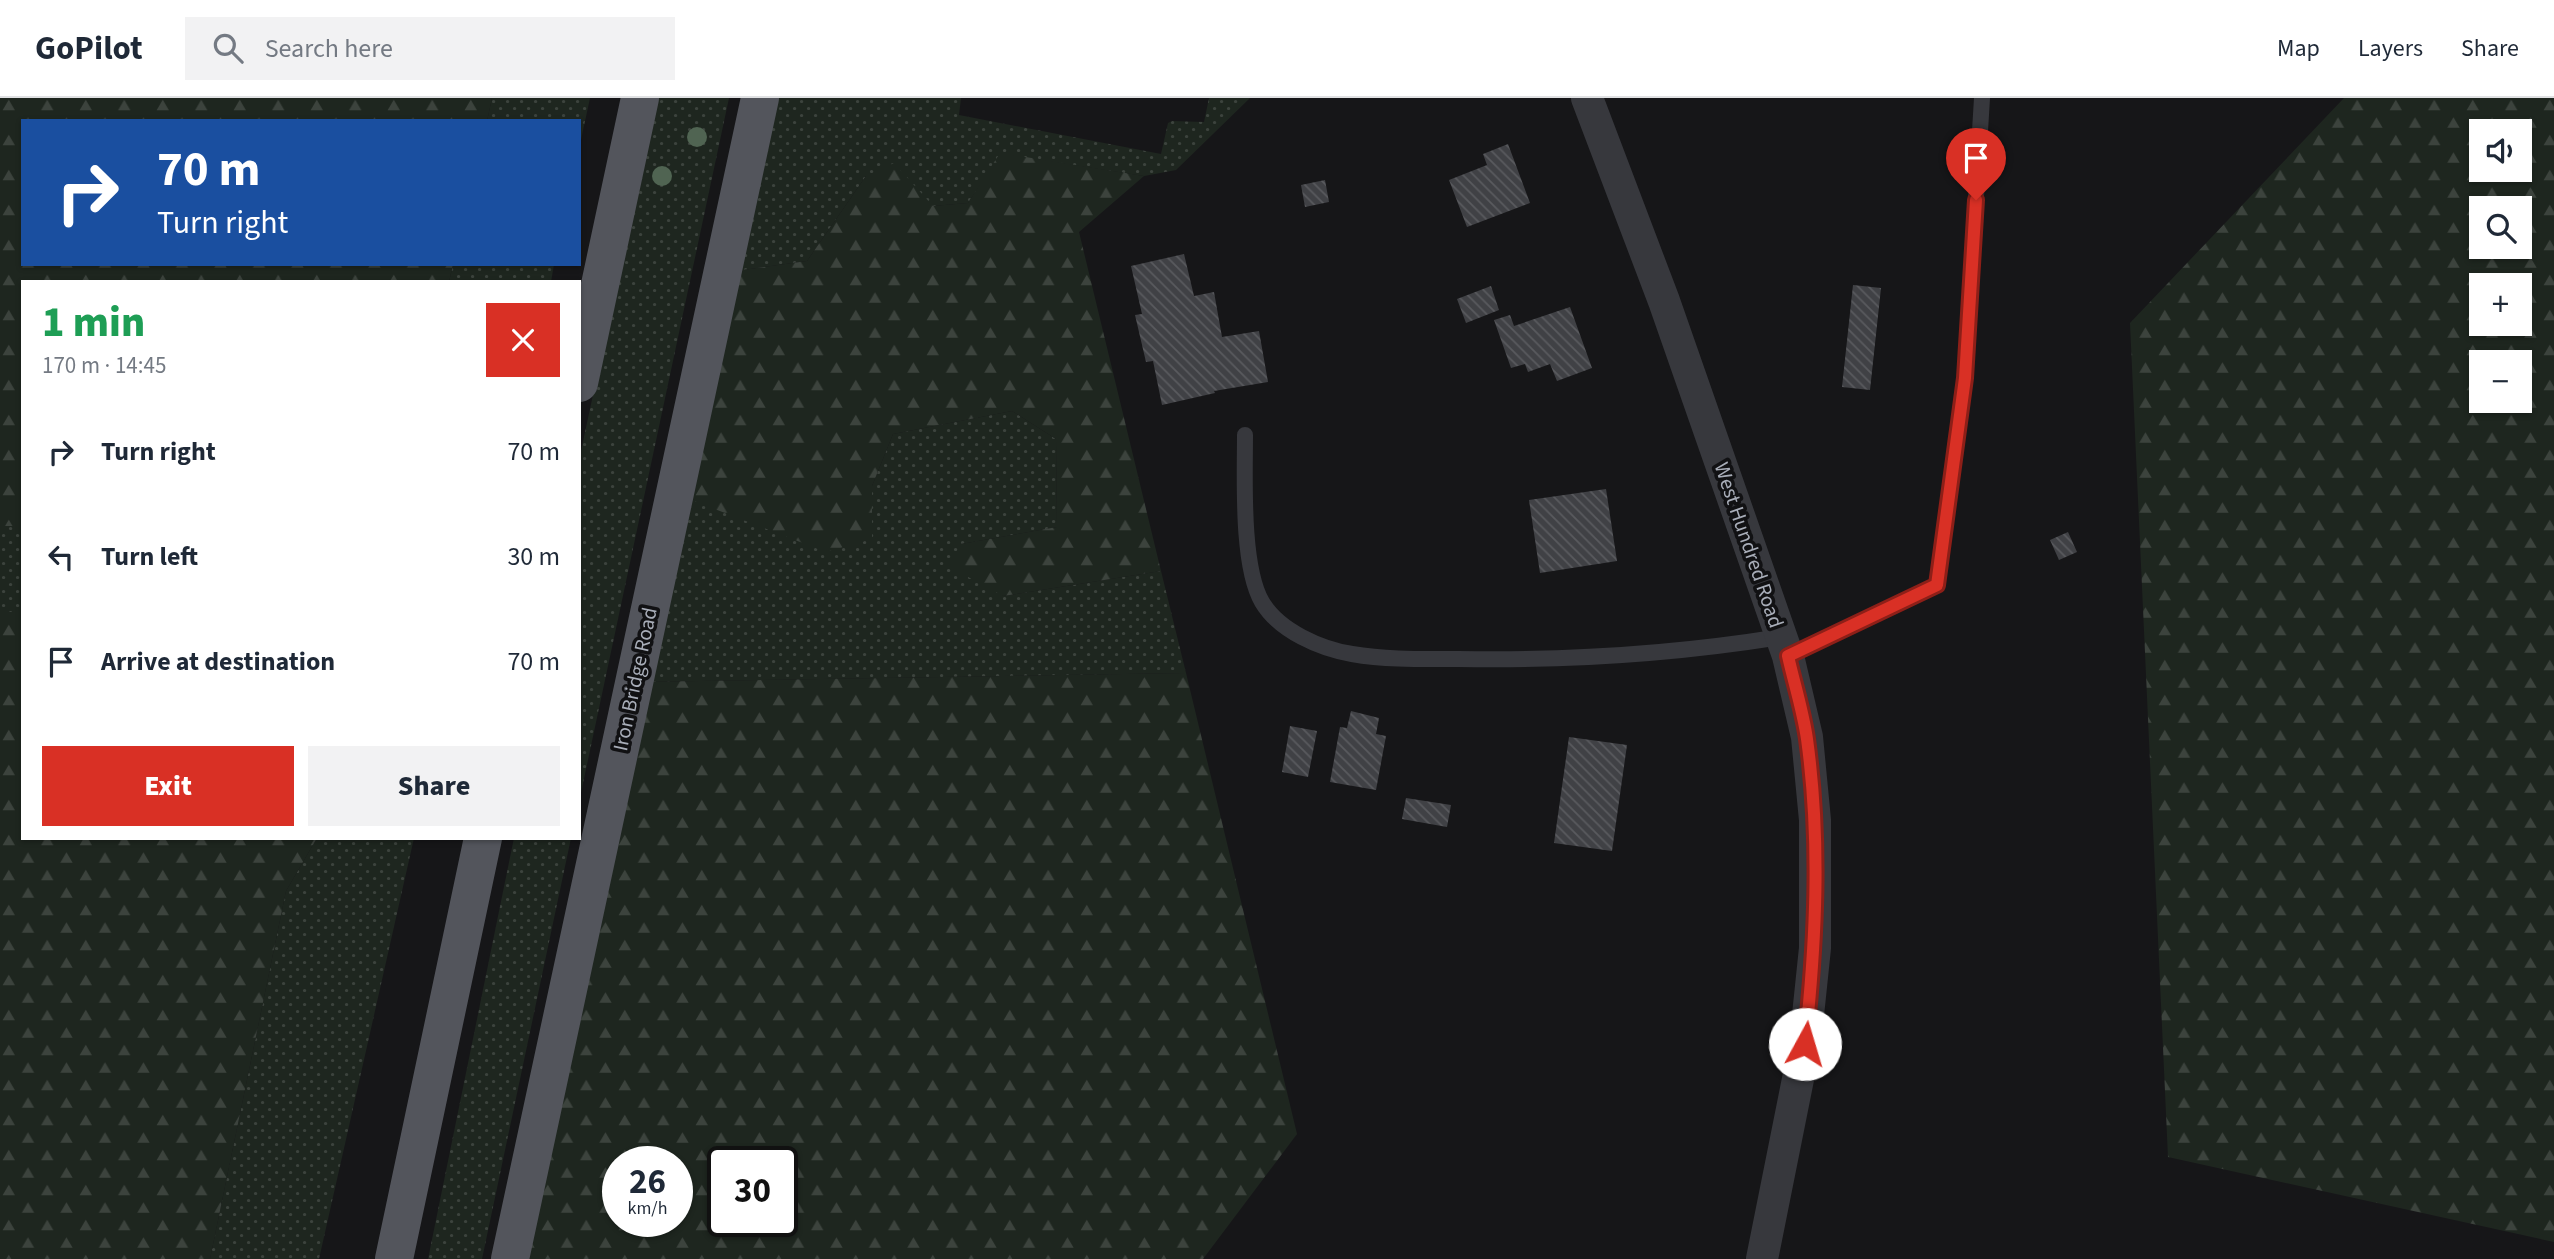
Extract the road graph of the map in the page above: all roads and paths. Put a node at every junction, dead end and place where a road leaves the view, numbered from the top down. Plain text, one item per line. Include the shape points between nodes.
1 (640, 98) edge
2 (760, 98) edge
3 (1587, 98) edge
4 (1982, 98) edge
5 (581, 374) edge
6 (1245, 435) dead end
7 (1784, 646) junction
8 (483, 840) edge
9 (394, 1259) edge
10 (509, 1259) edge
11 (1762, 1259) edge

1 - 5 main road
2 - 10 main road, Iron Bridge Road
3 - 7 street, West Hundred Road via 1664,301
4 - 7 lane via 1965,378 1937,585
6 - 7 lane via 1245,522 1256,586 1263,604 1294,633 1350,654 1395,658 1498,660
7 - 11 street, West Hundred Road via 1807,737 1815,820 1815,948 1805,1044
8 - 9 main road

